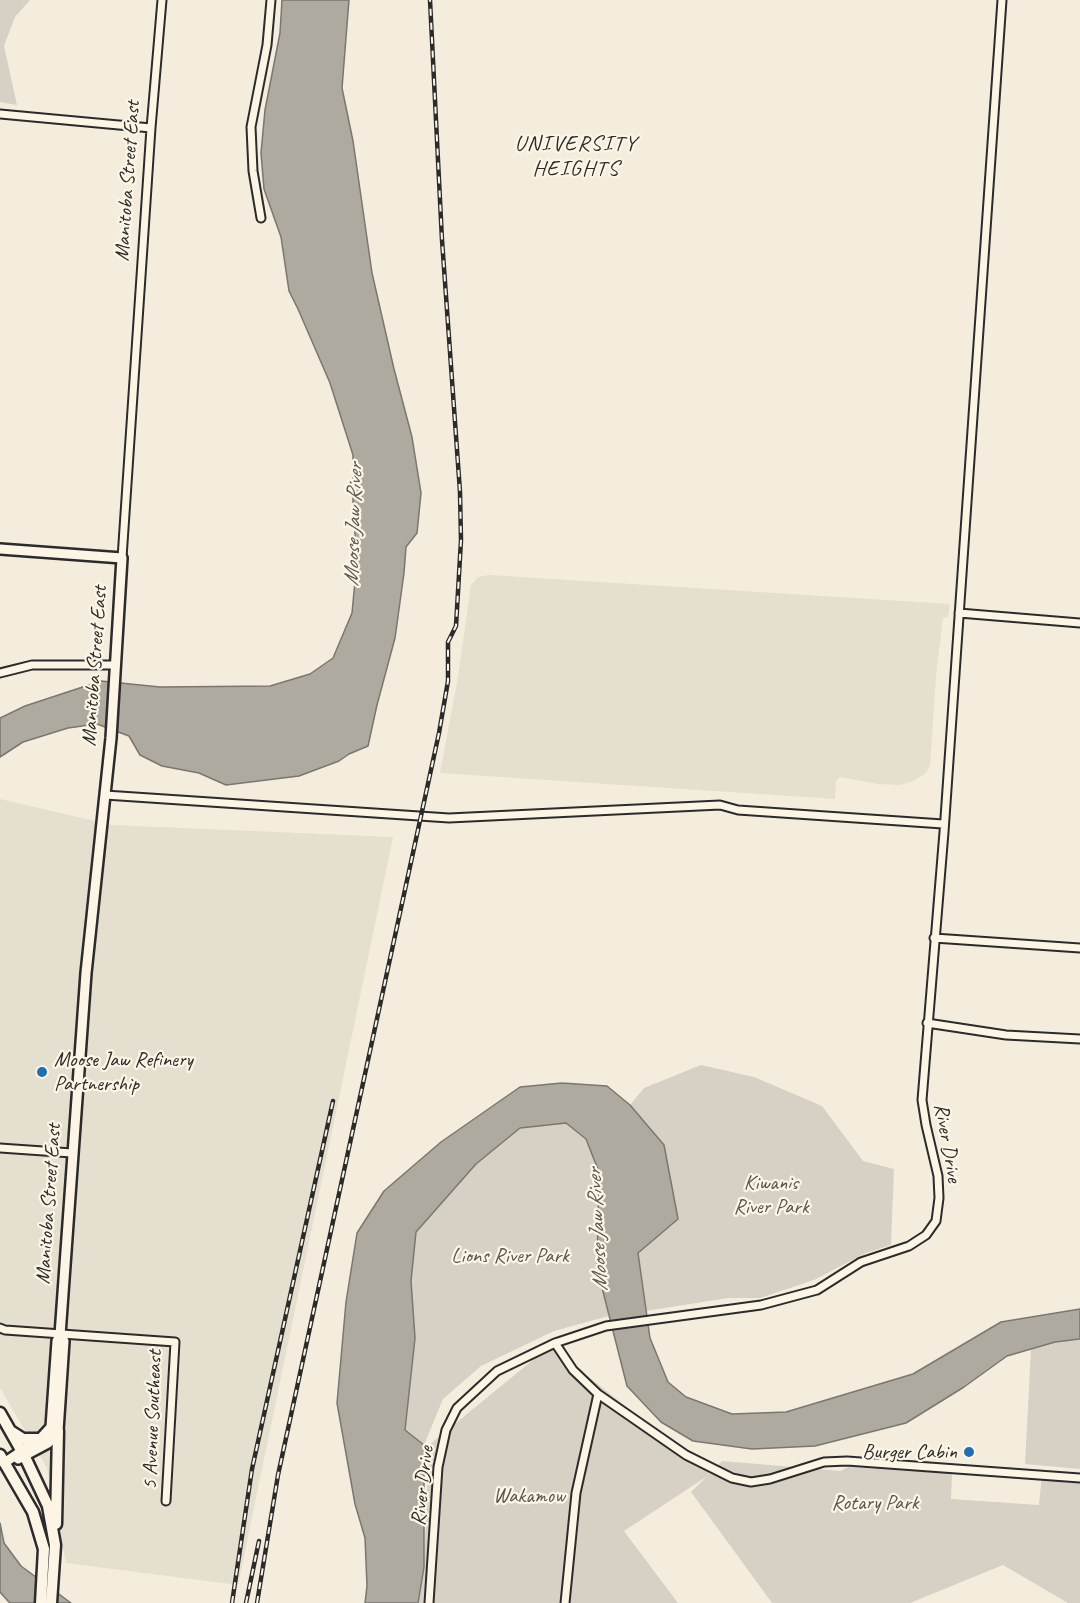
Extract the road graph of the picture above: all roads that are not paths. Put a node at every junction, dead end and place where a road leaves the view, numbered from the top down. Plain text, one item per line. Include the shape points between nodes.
1 (162, 0) edge
2 (271, 0) edge
3 (1002, 0) edge
4 (0, 114) edge
5 (151, 128) junction
6 (261, 218) dead end
7 (0, 549) edge
8 (122, 558) junction
9 (959, 614) junction
10 (1080, 623) edge
11 (114, 670) junction
12 (0, 673) edge
13 (105, 795) junction
14 (944, 828) junction
15 (934, 938) junction
16 (1080, 948) edge
17 (927, 1023) junction
18 (1080, 1040) edge
19 (0, 1148) edge
20 (72, 1153) junction
21 (3, 1329) edge
22 (62, 1335) junction
23 (555, 1343) junction
24 (598, 1394) junction
25 (0, 1413) edge
26 (58, 1431) junction
27 (12, 1432) junction
28 (40, 1439) junction
29 (24, 1453) junction
30 (2, 1459) edge
31 (1080, 1478) edge
32 (166, 1501) dead end
33 (55, 1545) junction
34 (49, 1560) junction
35 (41, 1603) edge
36 (51, 1603) edge
37 (429, 1603) edge
38 (565, 1603) edge

1 - 5 street, Manitoba Street East
2 - 6 street via 267,45 251,127
3 - 9 street, River Drive
4 - 5 street
5 - 8 street, Manitoba Street East
7 - 8 street
8 - 11 street, Manitoba Street East
9 - 10 street
9 - 14 street, River Drive
11 - 12 street via 32,665
11 - 13 street, Manitoba Street East
13 - 14 street via 449,818 720,805 738,810
13 - 20 street, Manitoba Street East
14 - 15 street, River Drive
15 - 16 street
15 - 17 street, River Drive
17 - 18 street via 1006,1035
17 - 23 street, River Drive via 922,1100 939,1198 936,1221 926,1235 909,1246 861,1262 817,1290 761,1305 611,1325
19 - 20 street
20 - 22 street, Manitoba Street East
21 - 22 street
22 - 26 street, Manitoba Street East
22 - 28 street, Manitoba Street East via 57,1341 51,1427
22 - 32 street, 5 Avenue Southeast via 175,1342
23 - 24 street via 573,1370
23 - 37 street, River Drive via 497,1371 457,1408 446,1430 438,1467
24 - 31 street via 686,1455 732,1478 752,1482 824,1462 847,1461
24 - 38 street via 576,1493
25 - 27 main road
26 - 29 street via 48,1443
26 - 33 main road
27 - 28 main road via 23,1439
27 - 29 main road
28 - 29 street
29 - 30 street
29 - 33 main road via 48,1506
30 - 34 main road via 33,1512
33 - 34 main road
34 - 35 main road
34 - 36 main road

